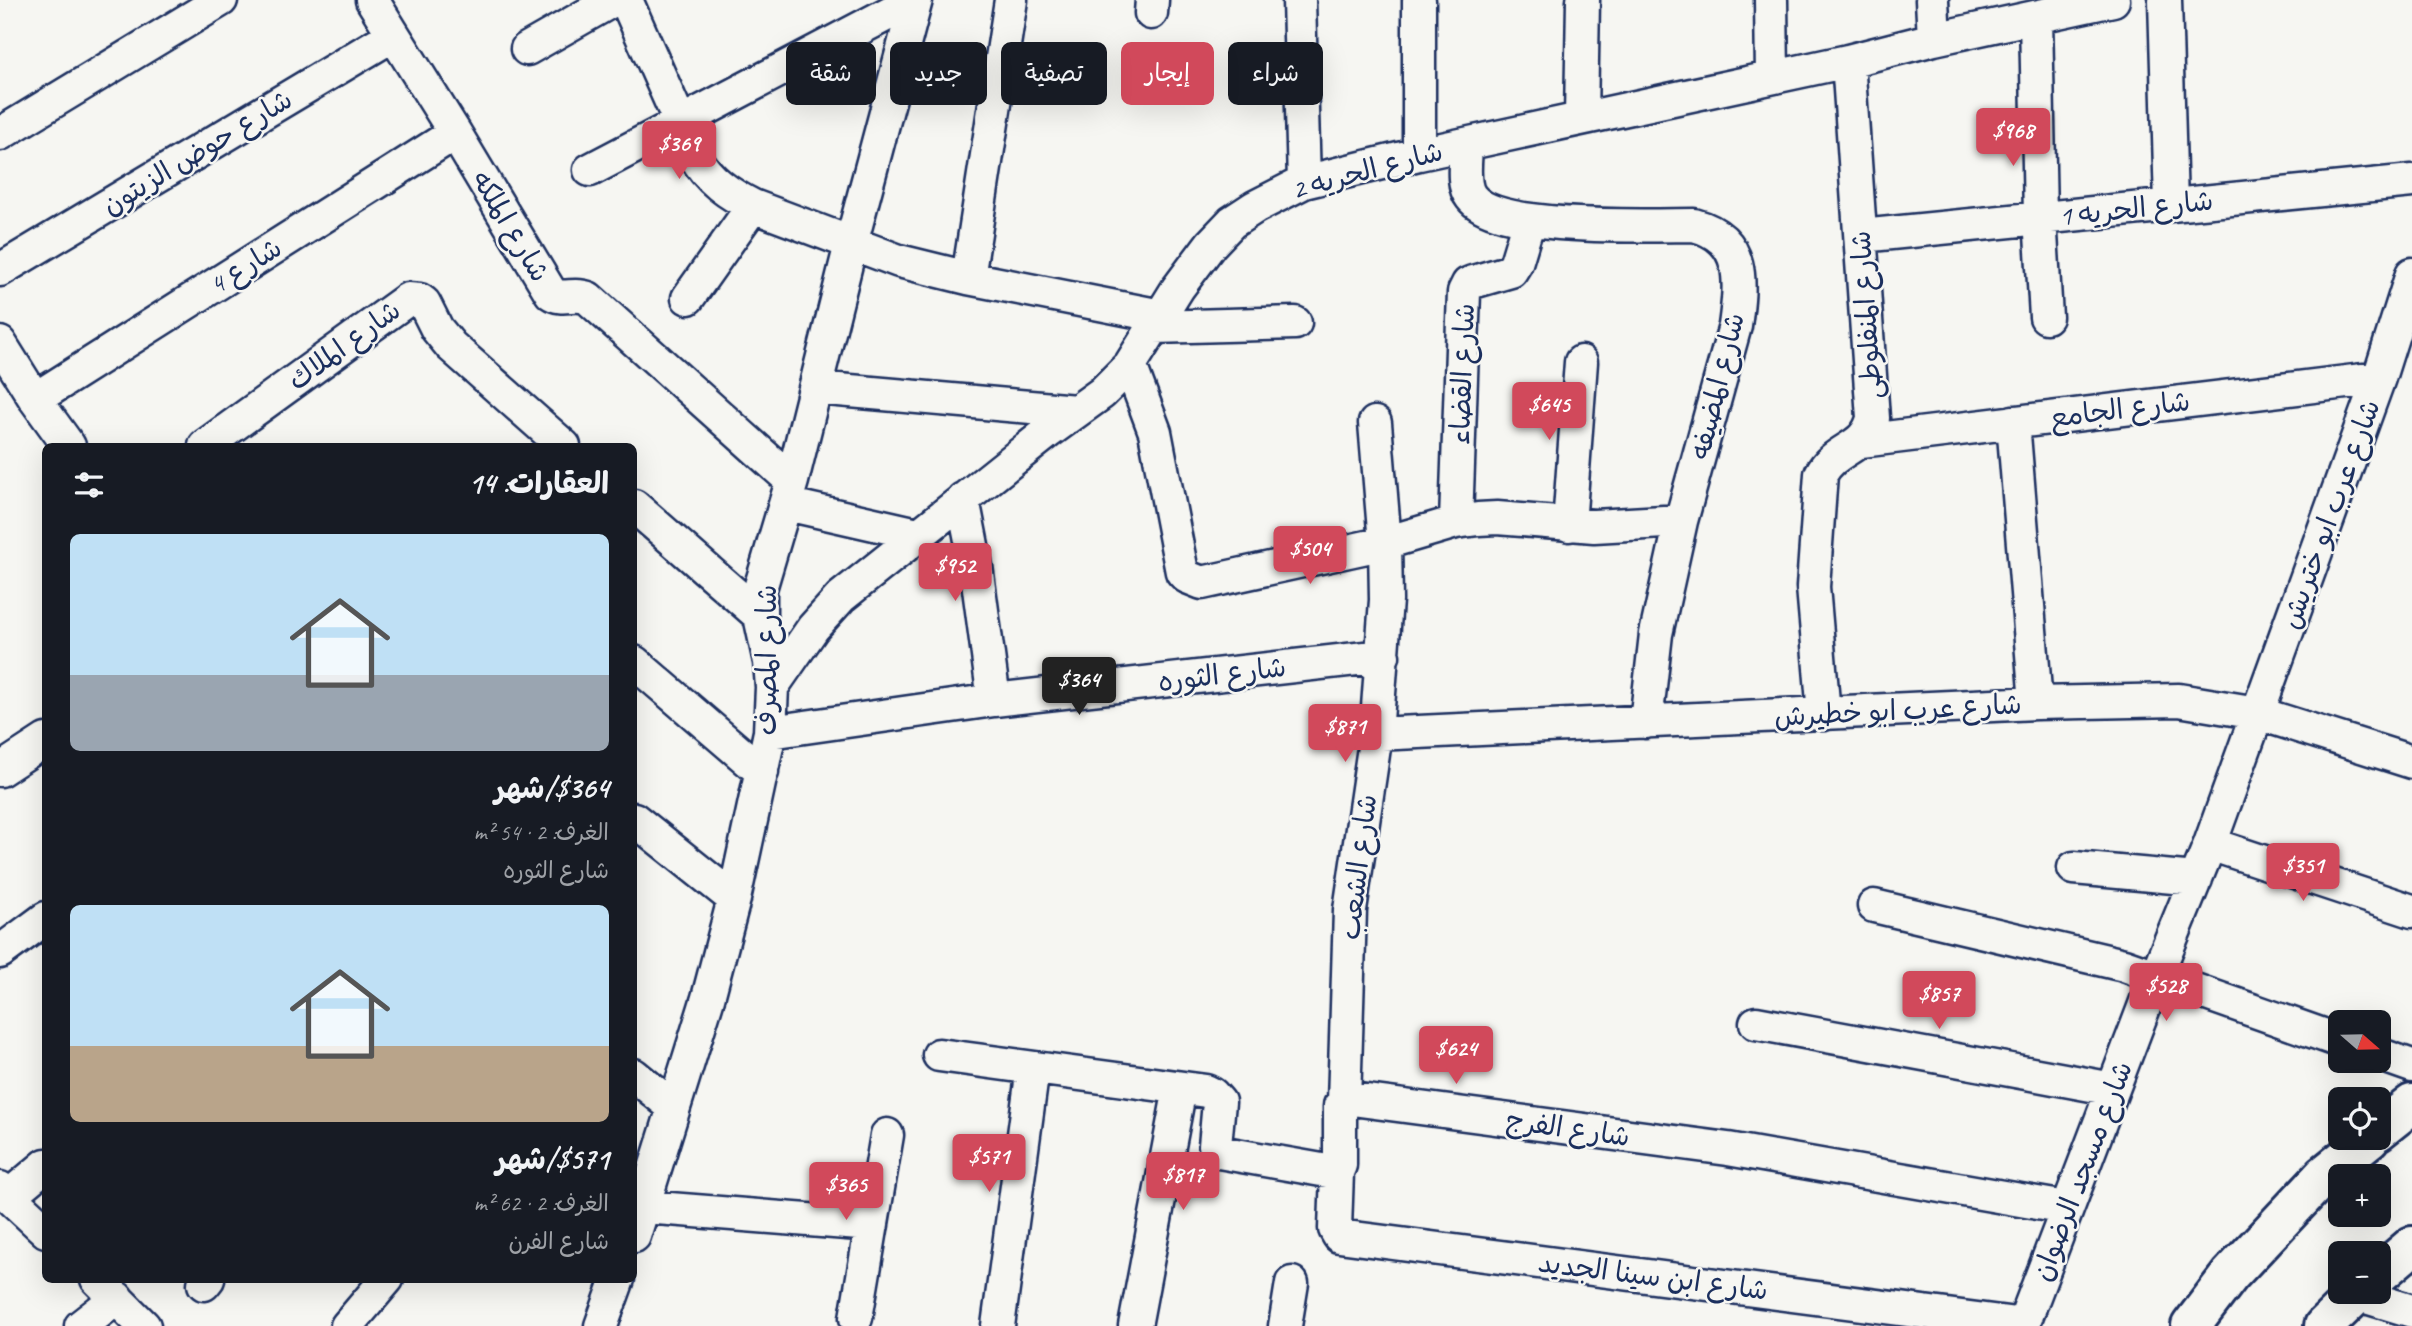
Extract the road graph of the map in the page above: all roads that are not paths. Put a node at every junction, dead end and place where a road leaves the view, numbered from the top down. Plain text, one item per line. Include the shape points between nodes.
1 (221, 0) edge
2 (372, 0) edge
3 (613, 0) edge
4 (626, 0) edge
5 (915, 0) edge
6 (1011, 0) edge
7 (1299, 0) edge
8 (1419, 0) edge
9 (1583, 0) edge
10 (1771, 0) edge
11 (1932, 0) edge
12 (2113, 0) edge
13 (2165, 0) edge
14 (2070, 5) edge
15 (2036, 17) junction
16 (394, 34) junction
17 (1934, 38) junction
18 (527, 49) dead end
19 (1848, 61) junction
20 (1772, 77) junction
21 (1581, 118) junction
22 (680, 123) junction
23 (455, 132) junction
24 (0, 134) edge
25 (1466, 144) junction
26 (1419, 154) junction
27 (590, 170) dead end
28 (2412, 181) edge
29 (1304, 182) junction
30 (2171, 205) junction
31 (753, 206) junction
32 (2040, 217) junction
33 (1528, 220) junction
34 (1861, 236) junction
35 (851, 244) junction
36 (0, 270) edge
37 (2412, 274) edge
38 (968, 278) junction
39 (688, 299) dead end
40 (2407, 312) edge
41 (2046, 317) dead end
42 (1158, 321) junction
43 (1295, 323) dead end
44 (0, 343) edge
45 (1581, 362) dead end
46 (1130, 365) junction
47 (2379, 377) junction
48 (816, 388) junction
49 (35, 399) junction
50 (1076, 411) junction
51 (2013, 422) junction
52 (1375, 423) dead end
53 (1861, 441) junction
54 (67, 443) edge
55 (209, 443) edge
56 (561, 443) edge
57 (789, 492) junction
58 (962, 499) junction
59 (637, 509) edge
60 (1681, 521) junction
61 (1456, 522) junction
62 (1569, 524) junction
63 (918, 534) junction
64 (1385, 543) junction
65 (760, 616) junction
66 (1383, 656) junction
67 (637, 665) edge
68 (772, 687) junction
69 (994, 701) junction
70 (2035, 704) junction
71 (1824, 713) junction
72 (2257, 713) junction
73 (1646, 722) junction
74 (770, 732) junction
75 (1376, 734) junction
76 (42, 743) edge
77 (2412, 762) edge
78 (0, 770) edge
79 (762, 772) junction
80 (637, 821) edge
81 (2210, 844) junction
82 (2074, 868) dead end
83 (2196, 879) junction
84 (734, 899) junction
85 (1874, 906) dead end
86 (2412, 911) edge
87 (42, 921) edge
88 (0, 952) edge
89 (2156, 976) junction
90 (1756, 1023) dead end
91 (2328, 1037) edge
92 (939, 1055) dead end
93 (2391, 1059) edge
94 (2412, 1066) edge
95 (1033, 1068) junction
96 (637, 1077) edge
97 (1180, 1088) junction
98 (2113, 1089) junction
99 (1344, 1102) junction
100 (2412, 1104) edge
101 (673, 1107) junction
102 (2391, 1121) edge
103 (887, 1135) dead end
104 (2356, 1150) edge
105 (42, 1168) edge
106 (1337, 1172) junction
107 (4, 1192) edge
108 (644, 1207) junction
109 (2066, 1208) junction
110 (872, 1225) junction
111 (42, 1227) edge
112 (637, 1227) edge
113 (2412, 1245) edge
114 (2391, 1264) edge
115 (384, 1283) edge
116 (617, 1283) edge
117 (1292, 1283) dead end
118 (107, 1289) edge
119 (2391, 1300) edge
120 (2347, 1304) edge
121 (2412, 1311) edge
122 (856, 1318) dead end
123 (2009, 1321) edge
124 (81, 1326) edge
125 (144, 1326) edge
126 (347, 1326) edge
127 (601, 1326) edge
128 (998, 1326) edge
129 (1135, 1326) edge
130 (1285, 1326) edge
131 (2191, 1326) edge
132 (2323, 1326) edge

1 - 24 street
2 - 16 street, شارع الملكه
3 - 18 street
4 - 22 street
5 - 22 street
5 - 35 street, شارع المصرف
6 - 38 street
7 - 29 street
8 - 26 street
9 - 21 street
10 - 20 street
11 - 17 street
12 - 14 street, شارع الحريه 2
13 - 30 street
14 - 15 street, شارع الحريه 2
15 - 17 street, شارع الحريه 2
15 - 32 street
16 - 23 street, شارع الملكه
16 - 36 street, شارع حوض الزيتون
17 - 19 street, شارع الحريه 2
19 - 20 street, شارع الحريه 2
19 - 34 street, شارع المنفلوطى
20 - 21 street, شارع الحريه 2
21 - 25 street, شارع الحريه 2
22 - 27 street
22 - 31 street via 703,170 733,196
23 - 49 street, شارع 4
23 - 57 street, شارع الملكه via 551,293 559,298 588,298
25 - 26 street, شارع الحريه 2
25 - 33 street, شارع المضيفه via 1469,195 1481,207
26 - 29 street, شارع الحريه 2
28 - 30 street, شارع الحريه 1
29 - 42 street, شارع الحريه 2 via 1232,222 1211,244
30 - 32 street, شارع الحريه 1
31 - 35 street
31 - 39 street
32 - 34 street, شارع الحريه 1
32 - 41 street
33 - 60 street, شارع المضيفه via 1605,227 1694,225 1708,229 1731,249 1740,293 1735,326
33 - 61 street, شارع القضاء via 1511,271 1468,284 1464,292
34 - 53 street, شارع المنفلوطى via 1874,418
35 - 38 street
35 - 48 street, شارع المصرف
37 - 40 street, شارع عرب ابو ختريش
38 - 42 street
40 - 47 street, شارع عرب ابو ختريش
42 - 43 street
42 - 46 street, شارع الحريه 2
44 - 49 street
45 - 62 street
46 - 50 street, شارع الحريه 2
46 - 64 street via 1152,417 1182,572 1187,577 1202,583
47 - 51 street, شارع الجامع
47 - 72 street, شارع عرب ابو ختريش
48 - 50 street
48 - 57 street, شارع المصرف
49 - 54 street
50 - 58 street, شارع الحريه 2
51 - 53 street, شارع الجامع
51 - 70 street
52 - 64 street, شارع الشعب
53 - 71 street, شارع المنفلوطى via 1833,458 1821,474 1813,587
55 - 56 street, شارع الملاك via 408,299 424,303 437,329 468,363
57 - 63 street
57 - 65 street, شارع المصرف via 760,589
58 - 63 street, شارع الحريه 2
58 - 69 street
59 - 65 street
60 - 62 street
60 - 73 street, شارع المضيفه via 1656,634
61 - 62 street via 1497,518
61 - 64 street
63 - 68 street, شارع الحريه 2 via 841,597
64 - 66 street, شارع الشعب
65 - 68 street, شارع المصرف
66 - 69 street, شارع الثوره
66 - 75 street, شارع الشعب
67 - 79 street
68 - 74 street, شارع المصرف
69 - 74 street, شارع الثوره
70 - 71 street, شارع عرب ابو خطيرش
70 - 72 street, شارع عرب ابو خطيرش via 2179,700
71 - 73 street, شارع عرب ابو خطيرش
72 - 77 street, شارع عرب ابو خطيرش
72 - 81 street, شارع مسجد الرضوان
73 - 75 street, شارع عرب ابو خطيرش
74 - 79 street, شارع المصرف
75 - 99 street, شارع الشعب via 1350,910
76 - 78 street
79 - 84 street, شارع المصرف
80 - 84 street
81 - 83 street, شارع مسجد الرضوان
81 - 86 street
82 - 83 street
83 - 89 street, شارع مسجد الرضوان
84 - 101 street, شارع المصرف
85 - 89 street
87 - 88 street
89 - 91 street
89 - 98 street, شارع مسجد الرضوان
90 - 98 street
92 - 95 street
93 - 94 street
95 - 97 street
95 - 128 street
96 - 101 street
97 - 106 street via 1206,1091 1219,1102 1215,1146 1219,1152
97 - 129 street
98 - 109 street, شارع مسجد الرضوان
99 - 106 street via 1340,1106
99 - 109 street, شارع الفرج via 1352,1098 1728,1149
100 - 102 street
101 - 108 street, شارع المصرف
103 - 110 street
104 - 131 street via 2324,1175 2230,1275
105 - 107 street
106 - 123 street, شارع ابن سينا الجديد via 1335,1229 1339,1236
107 - 111 street
108 - 110 street
108 - 112 street, شارع المصرف
109 - 123 street, شارع مسجد الرضوان
110 - 122 street
113 - 114 street
115 - 126 street
116 - 127 street
117 - 130 street
118 - 124 street
118 - 125 street
119 - 121 street
120 - 132 street

